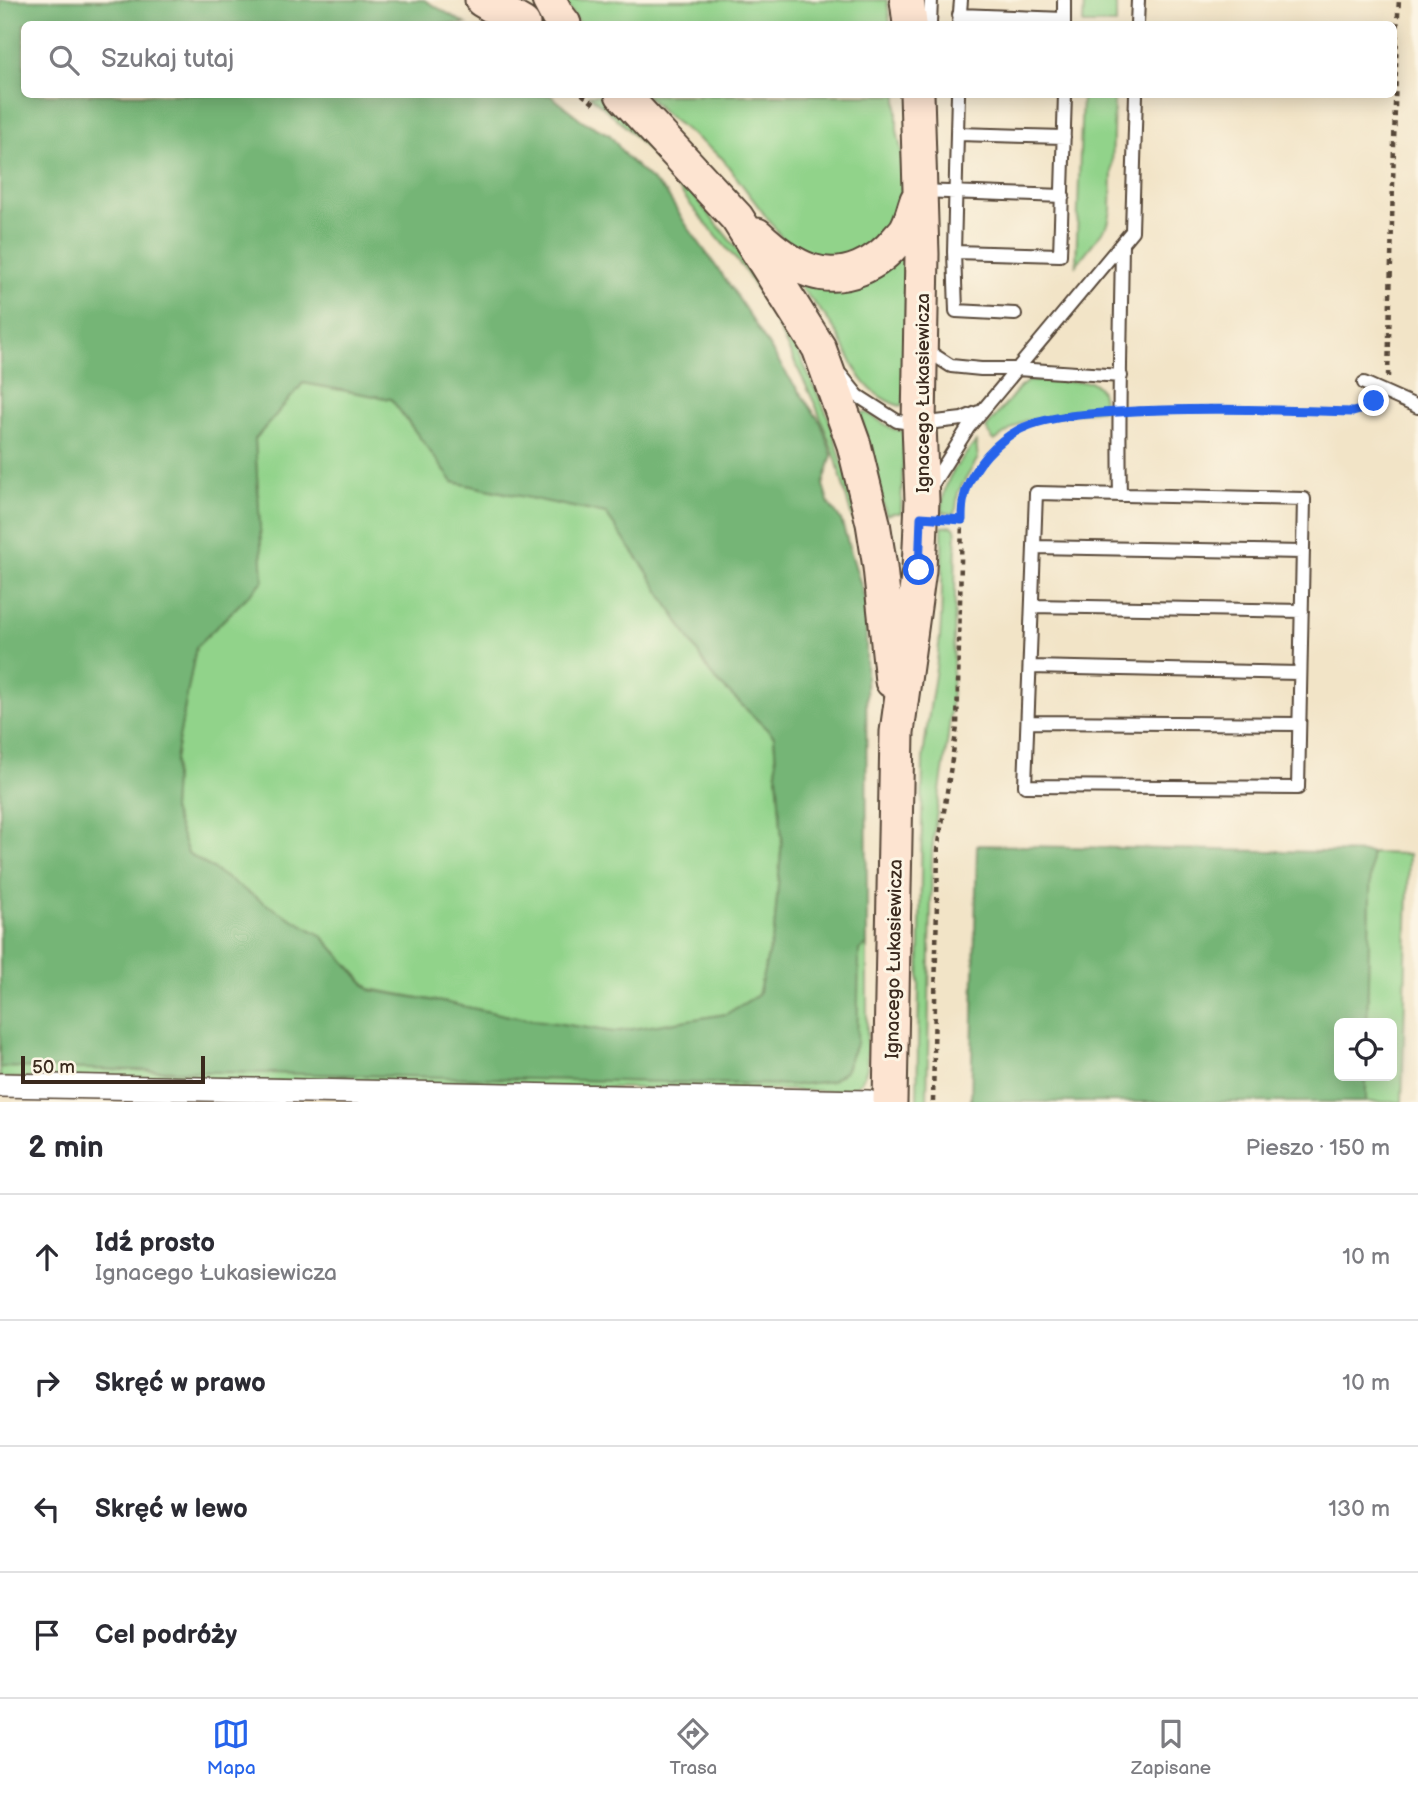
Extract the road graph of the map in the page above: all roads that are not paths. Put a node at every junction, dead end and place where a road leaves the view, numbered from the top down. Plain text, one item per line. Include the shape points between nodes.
1 (482, 0) edge
2 (549, 0) edge
3 (907, 0) edge
4 (931, 0) edge
5 (961, 0) edge
6 (1064, 0) edge
7 (1138, 0) edge
8 (959, 20) edge
9 (518, 21) edge
10 (562, 21) edge
11 (910, 21) edge
12 (930, 21) edge
13 (1012, 21) edge
14 (1064, 21) edge
15 (1138, 21) edge
16 (917, 98) edge
17 (958, 98) edge
18 (1065, 98) edge
19 (1136, 98) edge
20 (611, 102) edge
21 (958, 134) junction
22 (1064, 137) junction
23 (920, 191) junction
24 (956, 193) junction
25 (1063, 196) junction
26 (737, 218) junction
27 (1122, 243) junction
28 (954, 252) junction
29 (1015, 314) dead end
30 (920, 346) junction
31 (819, 348) junction
32 (1017, 369) junction
33 (1121, 376) junction
34 (1364, 383) dead end
35 (1418, 407) edge
36 (981, 412) junction
37 (919, 424) junction
38 (1119, 495) junction
39 (922, 500) junction
40 (1034, 547) junction
41 (1303, 552) junction
42 (1031, 606) junction
43 (1302, 611) junction
44 (1030, 667) junction
45 (1300, 673) junction
46 (1028, 722) junction
47 (1299, 724) junction
48 (897, 733) junction
49 (0, 1085) edge
50 (868, 1102) edge
51 (890, 1102) edge

1 - 9 main road
2 - 10 main road
3 - 11 main road
4 - 12 lane
5 - 8 lane
6 - 14 lane
7 - 15 lane
8 - 13 lane
16 - 23 main road, Ignacego Łukasiewicza
17 - 21 lane
18 - 22 lane
19 - 27 lane via 1132,231
20 - 26 main road, Ignacego Łukasiewicza
21 - 22 lane
21 - 24 lane
22 - 25 lane
23 - 24 lane
23 - 26 main road via 908,227 887,253 854,271 812,271 781,256
23 - 30 main road, Ignacego Łukasiewicza
24 - 25 lane
24 - 28 lane
25 - 28 lane via 1060,255
26 - 31 main road, Ignacego Łukasiewicza
27 - 32 lane
27 - 33 lane
28 - 29 lane via 956,311
30 - 32 lane via 951,366
30 - 37 main road, Ignacego Łukasiewicza
31 - 37 lane via 858,396 897,421
31 - 48 main road, Ignacego Łukasiewicza via 855,445 873,523
32 - 33 lane
32 - 36 lane
33 - 38 lane
34 - 35 lane
36 - 37 lane
36 - 39 lane
37 - 39 main road, Ignacego Łukasiewicza
38 - 40 lane via 1035,493
38 - 41 lane via 1304,499
39 - 48 main road, Ignacego Łukasiewicza via 919,570
40 - 41 lane
40 - 42 lane
41 - 43 lane
42 - 43 lane
42 - 44 lane
43 - 45 lane
44 - 45 lane
44 - 46 lane
45 - 47 lane
46 - 47 lane
46 - 47 lane via 1025,786 1298,788
48 - 51 main road, Ignacego Łukasiewicza
49 - 50 street

